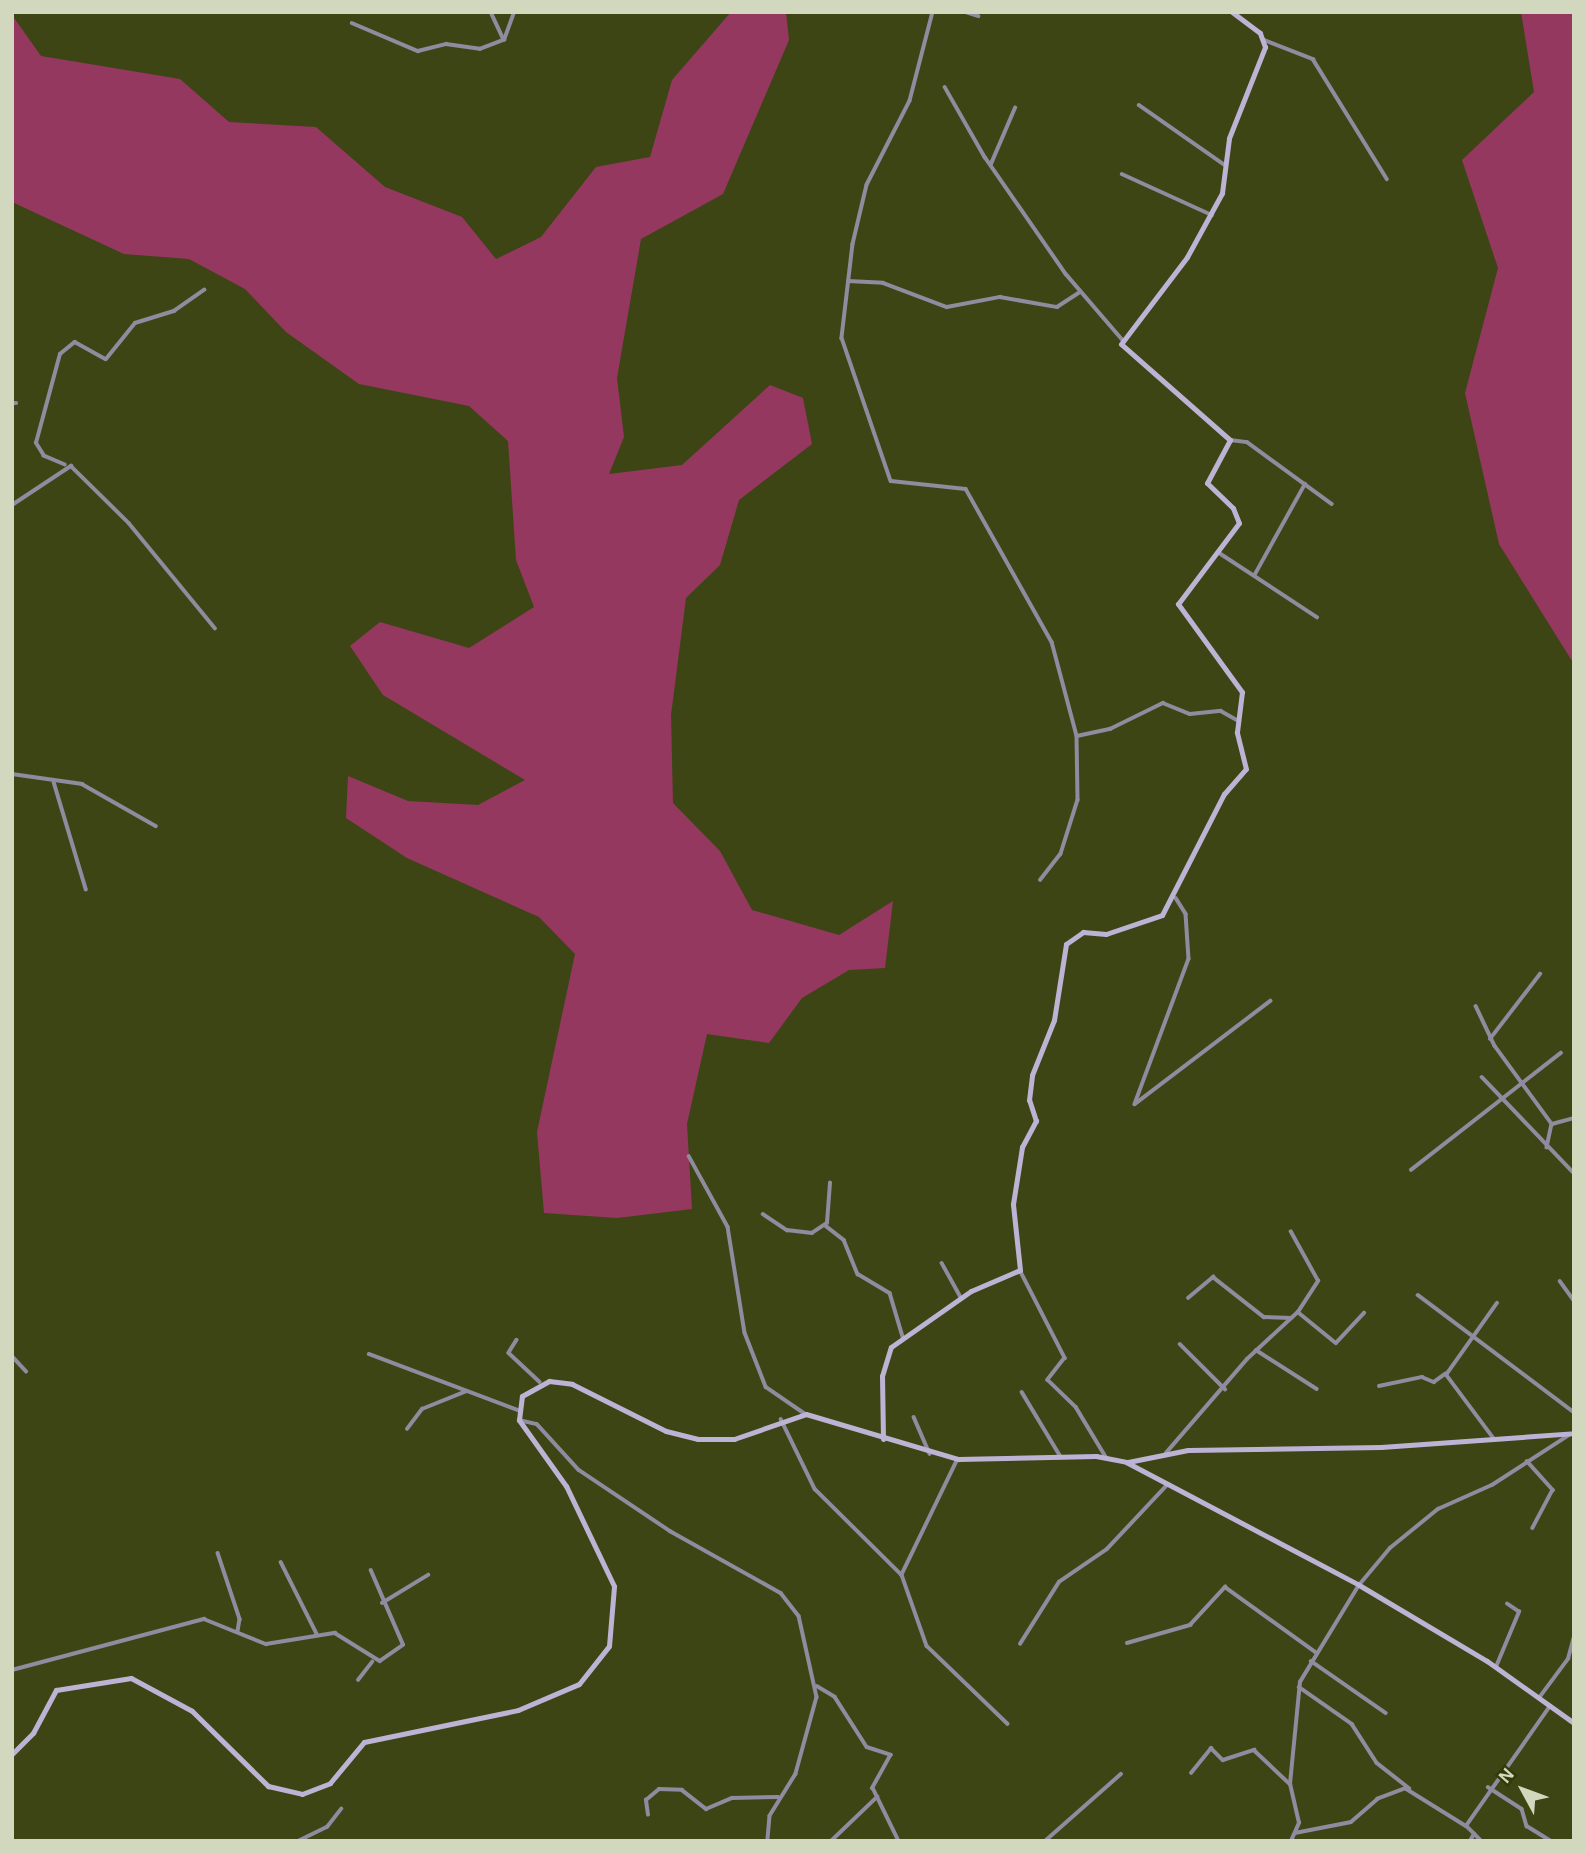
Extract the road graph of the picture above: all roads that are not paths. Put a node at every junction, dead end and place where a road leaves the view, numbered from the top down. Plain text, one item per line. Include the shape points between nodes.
1 (491, 12) edge
2 (514, 12) edge
3 (933, 12) edge
4 (966, 12) edge
5 (1232, 12) edge
6 (978, 16) dead end
7 (352, 23) dead end
8 (504, 40) junction
9 (1264, 40) junction
10 (945, 87) dead end
11 (1139, 105) dead end
12 (1015, 107) dead end
13 (991, 164) junction
14 (1227, 166) junction
15 (1122, 174) dead end
16 (1387, 179) dead end
17 (1213, 215) junction
18 (848, 281) junction
19 (204, 290) dead end
20 (1080, 292) junction
21 (1122, 339) junction
22 (1230, 440) junction
23 (65, 466) junction
24 (1305, 484) junction
25 (1332, 504) dead end
26 (12, 505) edge
27 (1220, 554) junction
28 (1254, 576) junction
29 (1317, 618) dead end
30 (215, 628) dead end
31 (1239, 721) junction
32 (1077, 736) junction
33 (12, 774) edge
34 (54, 782) junction
35 (156, 826) dead end
36 (1041, 880) dead end
37 (86, 889) dead end
38 (1176, 898) junction
39 (1539, 974) dead end
40 (1270, 1000) dead end
41 (1476, 1006) dead end
42 (1490, 1039) junction
43 (1561, 1053) dead end
44 (1482, 1077) dead end
45 (1524, 1083) junction
46 (1501, 1102) junction
47 (1574, 1118) edge
48 (1552, 1124) junction
49 (1547, 1147) junction
50 (688, 1156) dead end
51 (1411, 1170) dead end
52 (1574, 1173) edge
53 (830, 1183) dead end
54 (763, 1214) dead end
55 (826, 1226) junction
56 (1291, 1232) dead end
57 (942, 1263) dead end
58 (1020, 1270) junction
59 (1560, 1281) dead end
60 (1418, 1295) dead end
61 (961, 1297) junction
62 (1188, 1298) dead end
63 (1574, 1300) edge
64 (1497, 1303) dead end
65 (1298, 1312) junction
66 (1364, 1312) dead end
67 (1292, 1318) junction
68 (903, 1337) junction
69 (1474, 1337) junction
70 (517, 1340) dead end
71 (1180, 1344) dead end
72 (1256, 1350) junction
73 (369, 1354) dead end
74 (12, 1356) edge
75 (26, 1370) dead end
76 (1446, 1373) junction
77 (540, 1382) junction
78 (1379, 1386) dead end
79 (1225, 1389) junction
80 (1317, 1389) dead end
81 (469, 1391) junction
82 (1022, 1392) dead end
83 (518, 1410) junction
84 (1574, 1412) edge
85 (806, 1415) junction
86 (914, 1418) dead end
87 (781, 1419) junction
88 (519, 1420) junction
89 (407, 1429) dead end
90 (1574, 1433) edge
91 (1493, 1438) junction
92 (883, 1439) junction
93 (930, 1454) junction
94 (1165, 1454) junction
95 (1061, 1457) junction
96 (1106, 1457) junction
97 (958, 1459) junction
98 (1527, 1461) junction
99 (1126, 1462) junction
100 (1168, 1483) junction
101 (1532, 1528) dead end
102 (218, 1553) dead end
103 (281, 1562) dead end
104 (371, 1571) dead end
105 (428, 1575) dead end
106 (902, 1575) junction
107 (1359, 1585) junction
108 (381, 1603) junction
109 (1507, 1604) dead end
110 (238, 1631) junction
111 (317, 1634) junction
112 (1574, 1636) edge
113 (1127, 1643) dead end
114 (1020, 1644) dead end
115 (1317, 1653) junction
116 (372, 1661) junction
117 (1311, 1661) junction
118 (1496, 1667) junction
119 (12, 1670) edge
120 (358, 1679) dead end
121 (817, 1686) junction
122 (1299, 1687) junction
123 (1539, 1698) junction
124 (1550, 1706) junction
125 (1386, 1713) dead end
126 (1007, 1724) dead end
127 (1574, 1724) edge
128 (12, 1754) edge
129 (1191, 1773) dead end
130 (1121, 1774) dead end
131 (1290, 1784) junction
132 (1488, 1787) junction
133 (1409, 1788) junction
134 (779, 1797) junction
135 (877, 1797) junction
136 (341, 1809) dead end
137 (648, 1815) dead end
138 (1466, 1826) junction
139 (1295, 1833) junction
140 (1474, 1834) junction
141 (298, 1841) edge
142 (768, 1841) edge
143 (831, 1841) edge
144 (899, 1841) edge
145 (1045, 1841) edge
146 (1291, 1841) edge
147 (1470, 1841) edge
148 (1481, 1841) edge
149 (1551, 1841) edge

1 - 8 street
2 - 8 street
3 - 18 street via 910,102 867,185
4 - 6 street
5 - 9 street
7 - 8 street via 418,51 446,44 480,49
9 - 14 street via 1229,138
9 - 16 street via 1313,59
10 - 13 street
11 - 14 street
12 - 13 street
13 - 20 street
14 - 17 street
15 - 17 street
17 - 21 street
18 - 20 street via 883,283 947,307 1000,298 1057,307
18 - 32 street via 842,338 886,472 898,483 966,489 1052,642
19 - 23 street via 174,311 135,323 106,359 75,342 60,354 36,443 44,456
20 - 21 street
21 - 22 street via 1125,352 1218,423
22 - 24 street via 1247,442
22 - 27 street via 1207,483 1238,515
23 - 26 street
23 - 30 street via 129,523
24 - 25 street
24 - 28 street
27 - 28 street
27 - 31 street via 1178,604 1242,692
28 - 29 street
31 - 32 street via 1222,712 1190,714 1163,703 1110,729
31 - 38 street via 1245,769 1224,794
32 - 36 street via 1074,825
33 - 34 street
34 - 35 street via 82,784
34 - 37 street
38 - 40 street via 1186,914 1189,959 1135,1104
38 - 58 street via 1155,920 1106,934 1083,932 1063,950 1054,1020 1032,1075 1029,1100 1036,1121 1022,1147 1013,1204
39 - 42 street
41 - 42 street
42 - 45 street
43 - 45 street
44 - 46 street
45 - 46 street
45 - 48 street
46 - 49 street
46 - 51 street
47 - 48 street
48 - 49 street
49 - 52 street
50 - 85 street via 727,1227 745,1333 766,1387
53 - 55 street via 833,1205
54 - 55 street via 796,1233
55 - 68 street via 845,1240 858,1274 890,1293
56 - 65 street via 1319,1278
57 - 61 street
58 - 61 street
58 - 96 street via 1065,1358 1048,1380 1076,1407
59 - 63 street
60 - 69 street
61 - 68 street
62 - 67 street via 1213,1277 1264,1317
64 - 69 street
65 - 66 street via 1336,1342
65 - 67 street
67 - 72 street
68 - 92 street via 883,1365
69 - 76 street
69 - 84 street
70 - 77 street via 509,1353
71 - 79 street
72 - 79 street
72 - 80 street
73 - 81 street
74 - 75 street
76 - 78 street via 1434,1382 1422,1377
76 - 91 street
77 - 83 street via 522,1396
77 - 87 street via 572,1384 691,1438 734,1439
79 - 94 street
81 - 83 street
81 - 89 street via 422,1409
82 - 95 street
83 - 88 street
85 - 87 street
85 - 92 street
86 - 93 street
87 - 106 street via 815,1489
88 - 121 street via 537,1424 579,1470 670,1531 781,1593 799,1616
88 - 128 street via 566,1486 614,1586 609,1646 579,1684 518,1710 364,1742 330,1783 302,1794 268,1786 192,1711 131,1678 56,1690 33,1733
90 - 91 street
90 - 98 street
91 - 94 street
92 - 93 street
93 - 97 street
94 - 99 street
95 - 96 street
95 - 97 street
96 - 99 street
97 - 106 street
98 - 101 street via 1553,1490
98 - 107 street via 1438,1510 1390,1548
99 - 100 street
100 - 107 street
100 - 114 street via 1107,1549 1059,1582
102 - 110 street via 240,1619
103 - 111 street
104 - 108 street
105 - 108 street
106 - 126 street via 927,1646
107 - 115 street
107 - 118 street
108 - 116 street via 403,1645
109 - 118 street via 1519,1612
110 - 111 street via 265,1644
110 - 119 street via 187,1621
111 - 116 street via 335,1633
112 - 123 street via 1568,1659
113 - 115 street via 1190,1625 1225,1587
115 - 117 street
116 - 120 street
117 - 122 street
117 - 125 street
118 - 123 street
121 - 134 street via 807,1743
121 - 135 street via 835,1697 867,1747 891,1755 873,1783
122 - 131 street
122 - 133 street via 1352,1724 1377,1763
123 - 124 street
124 - 127 street
124 - 132 street
129 - 131 street via 1211,1748 1223,1760 1254,1750
130 - 145 street
131 - 139 street
132 - 138 street
132 - 149 street via 1522,1809 1530,1829
133 - 138 street
133 - 139 street via 1377,1799 1350,1822
134 - 137 street via 732,1798 706,1809 682,1790 659,1789 646,1800
134 - 142 street
135 - 143 street
135 - 144 street
136 - 141 street via 327,1827
138 - 140 street
139 - 146 street
140 - 147 street
140 - 148 street

